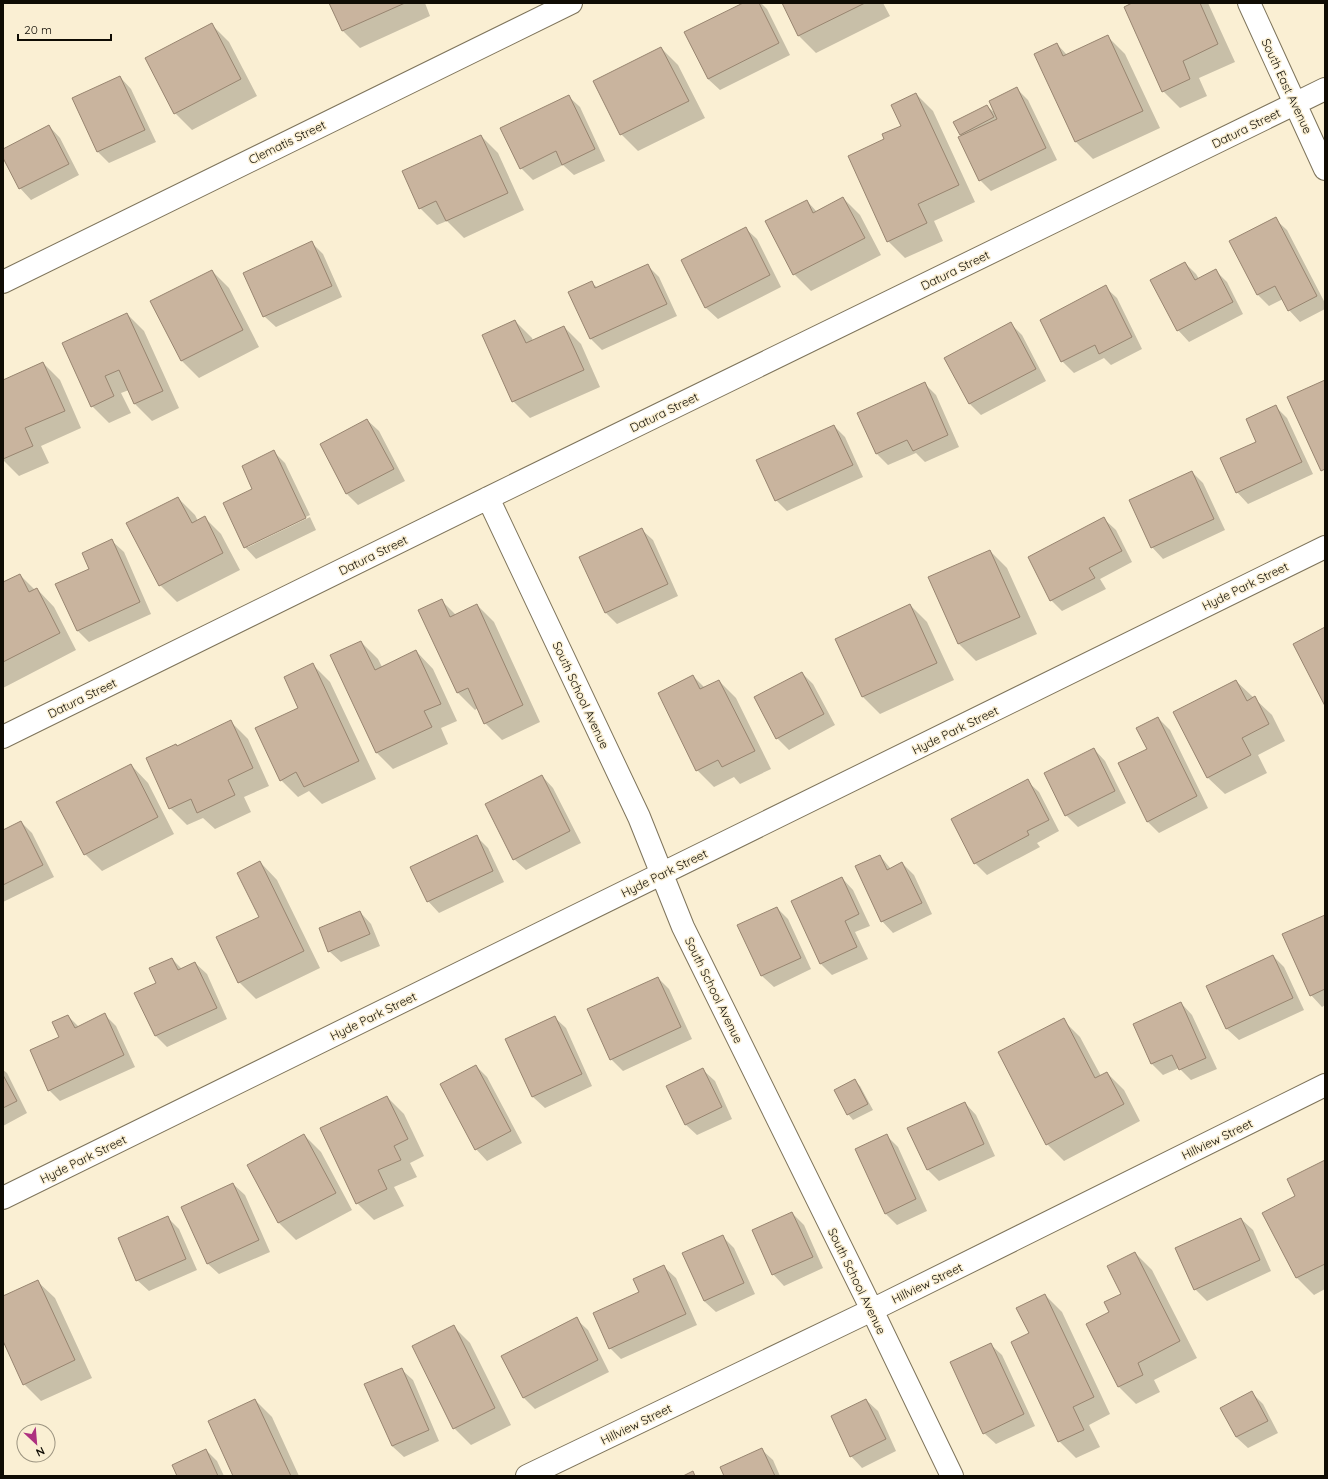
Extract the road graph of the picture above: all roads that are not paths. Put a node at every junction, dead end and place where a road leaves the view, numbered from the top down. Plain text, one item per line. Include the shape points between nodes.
1 (571, 3) edge
2 (1249, 3) edge
3 (1325, 89) edge
4 (1296, 103) junction
5 (1325, 169) edge
6 (3, 282) edge
7 (488, 498) junction
8 (1325, 547) edge
9 (3, 737) edge
10 (661, 874) junction
11 (1325, 1085) edge
12 (3, 1198) edge
13 (872, 1310) junction
14 (528, 1476) edge
15 (952, 1476) edge

1 - 6 street, Clematis Street
2 - 4 street, South East Avenue
3 - 4 street, Datura Street
4 - 5 street, South East Avenue
4 - 7 street, Datura Street
7 - 9 street, Datura Street
7 - 10 street, South School Avenue via 639,817
8 - 10 street, Hyde Park Street
10 - 12 street, Hyde Park Street
10 - 13 street, South School Avenue via 682,927
11 - 13 street, Hillview Street
13 - 14 street, Hillview Street
13 - 15 street, South School Avenue

